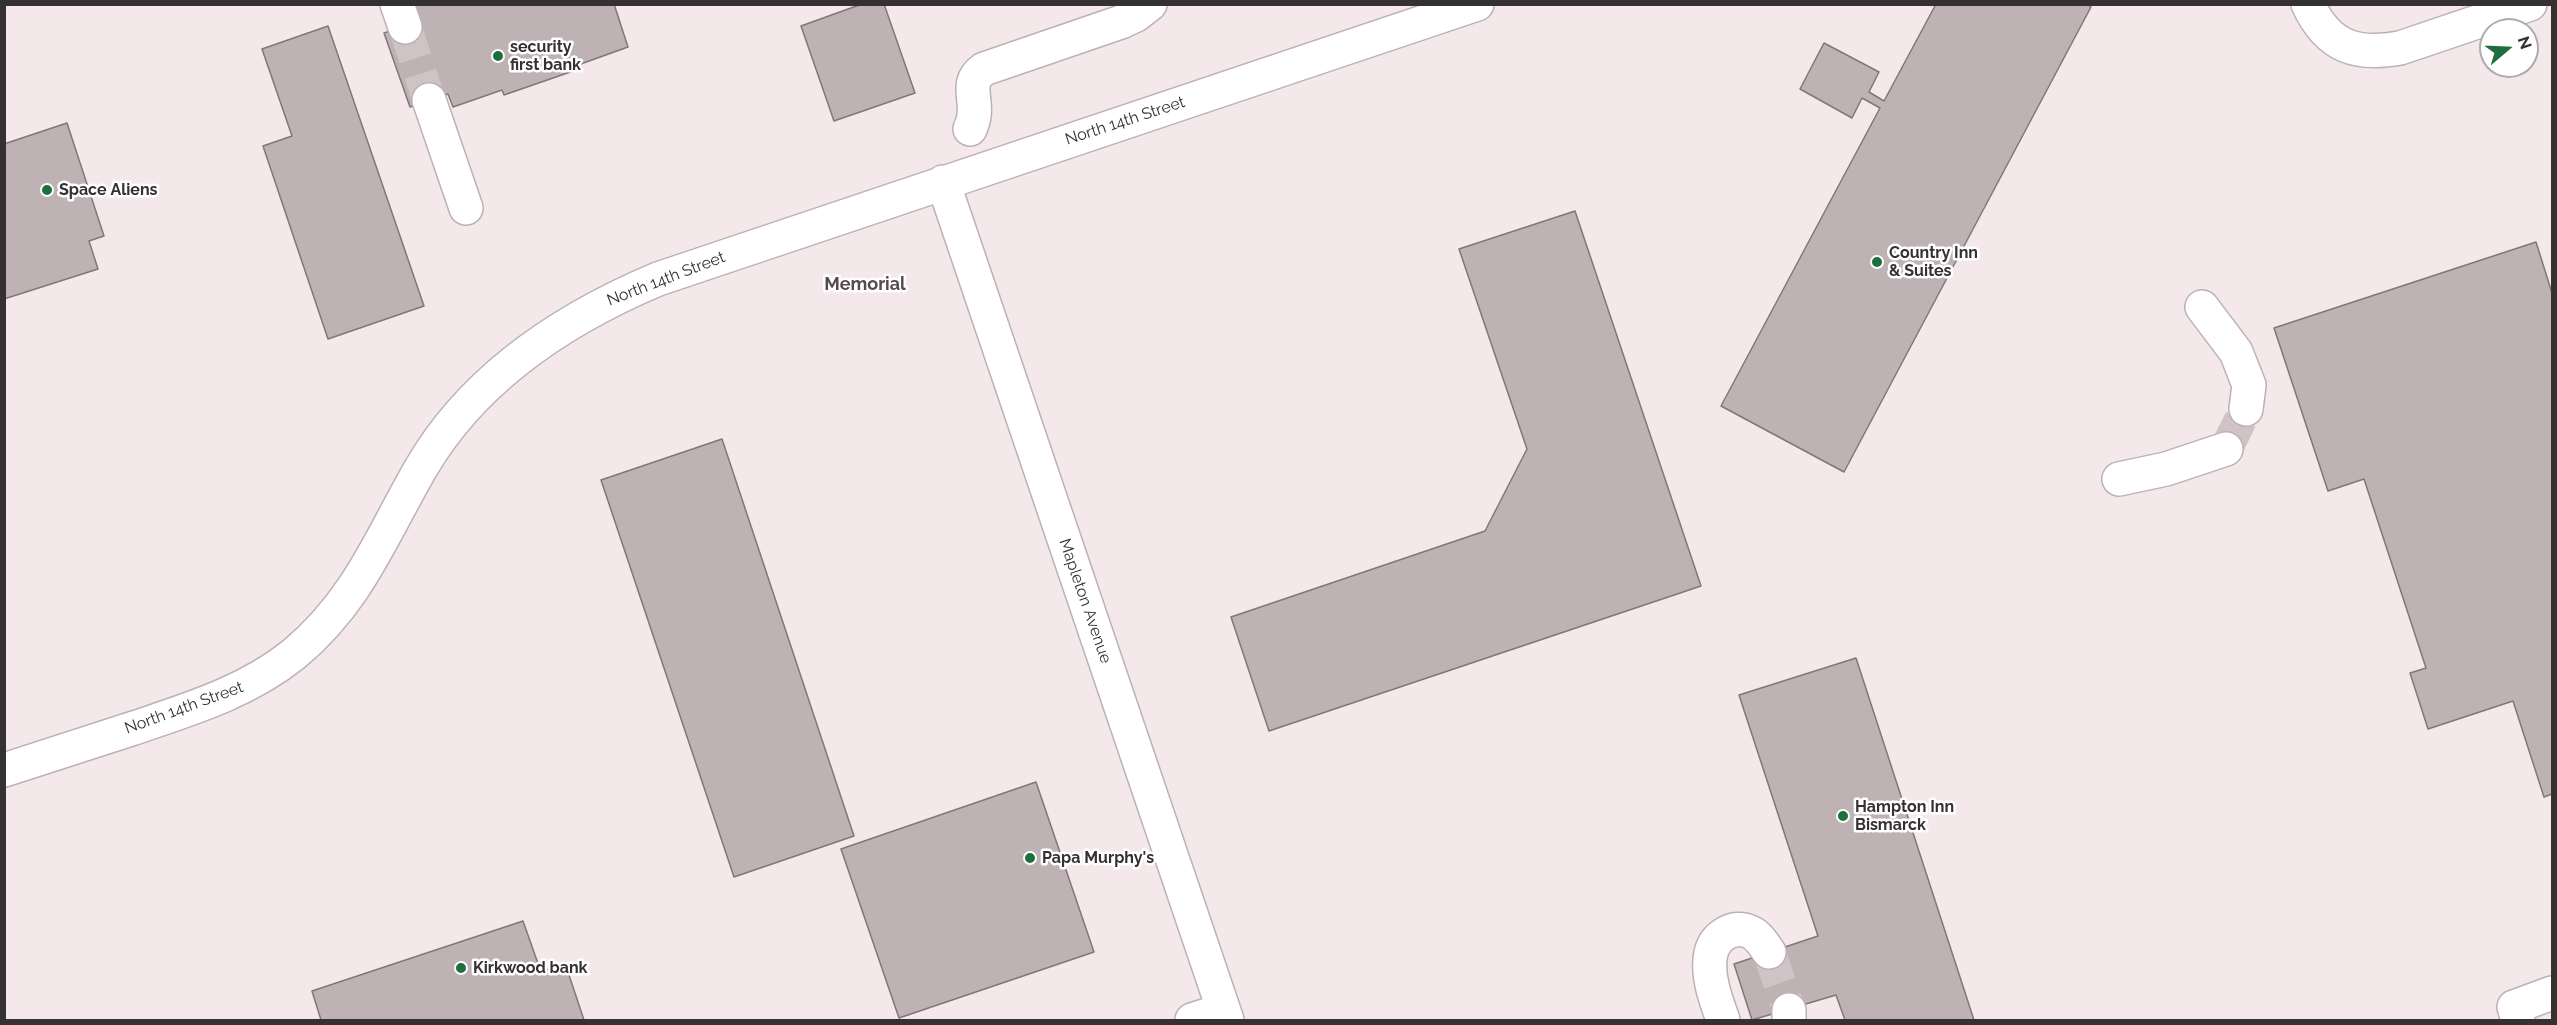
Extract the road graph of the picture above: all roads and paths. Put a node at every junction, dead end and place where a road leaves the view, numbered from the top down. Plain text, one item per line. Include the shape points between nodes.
1 (1150, 4) edge
2 (1477, 4) edge
3 (2308, 4) edge
4 (2529, 4) edge
5 (429, 100) tunnel mouth
6 (970, 129) dead end
7 (943, 182) junction
8 (466, 208) dead end
9 (2202, 307) dead end
10 (2246, 409) tunnel mouth
11 (2226, 449) tunnel mouth
12 (2119, 479) dead end
13 (4, 770) edge
14 (1768, 952) tunnel mouth
15 (2553, 993) edge
16 (1225, 1015) edge
17 (1192, 1020) edge
18 (1723, 1020) edge
19 (2518, 1020) edge

1 - 6 street via 1121,22 984,69 972,82 976,109
2 - 7 street, North 14th Street
3 - 4 street via 2333,39 2347,48 2382,51
5 - 8 street
7 - 13 street, North 14th Street via 658,279 573,319 535,344 465,409 422,467 350,595 294,653 261,679 189,710
7 - 16 street, Mapleton Avenue
9 - 10 street via 2236,352 2249,385
11 - 12 street via 2166,470
14 - 18 street via 1750,932 1735,930 1719,936 1711,952 1710,972
15 - 19 street via 2514,1007
16 - 17 street

